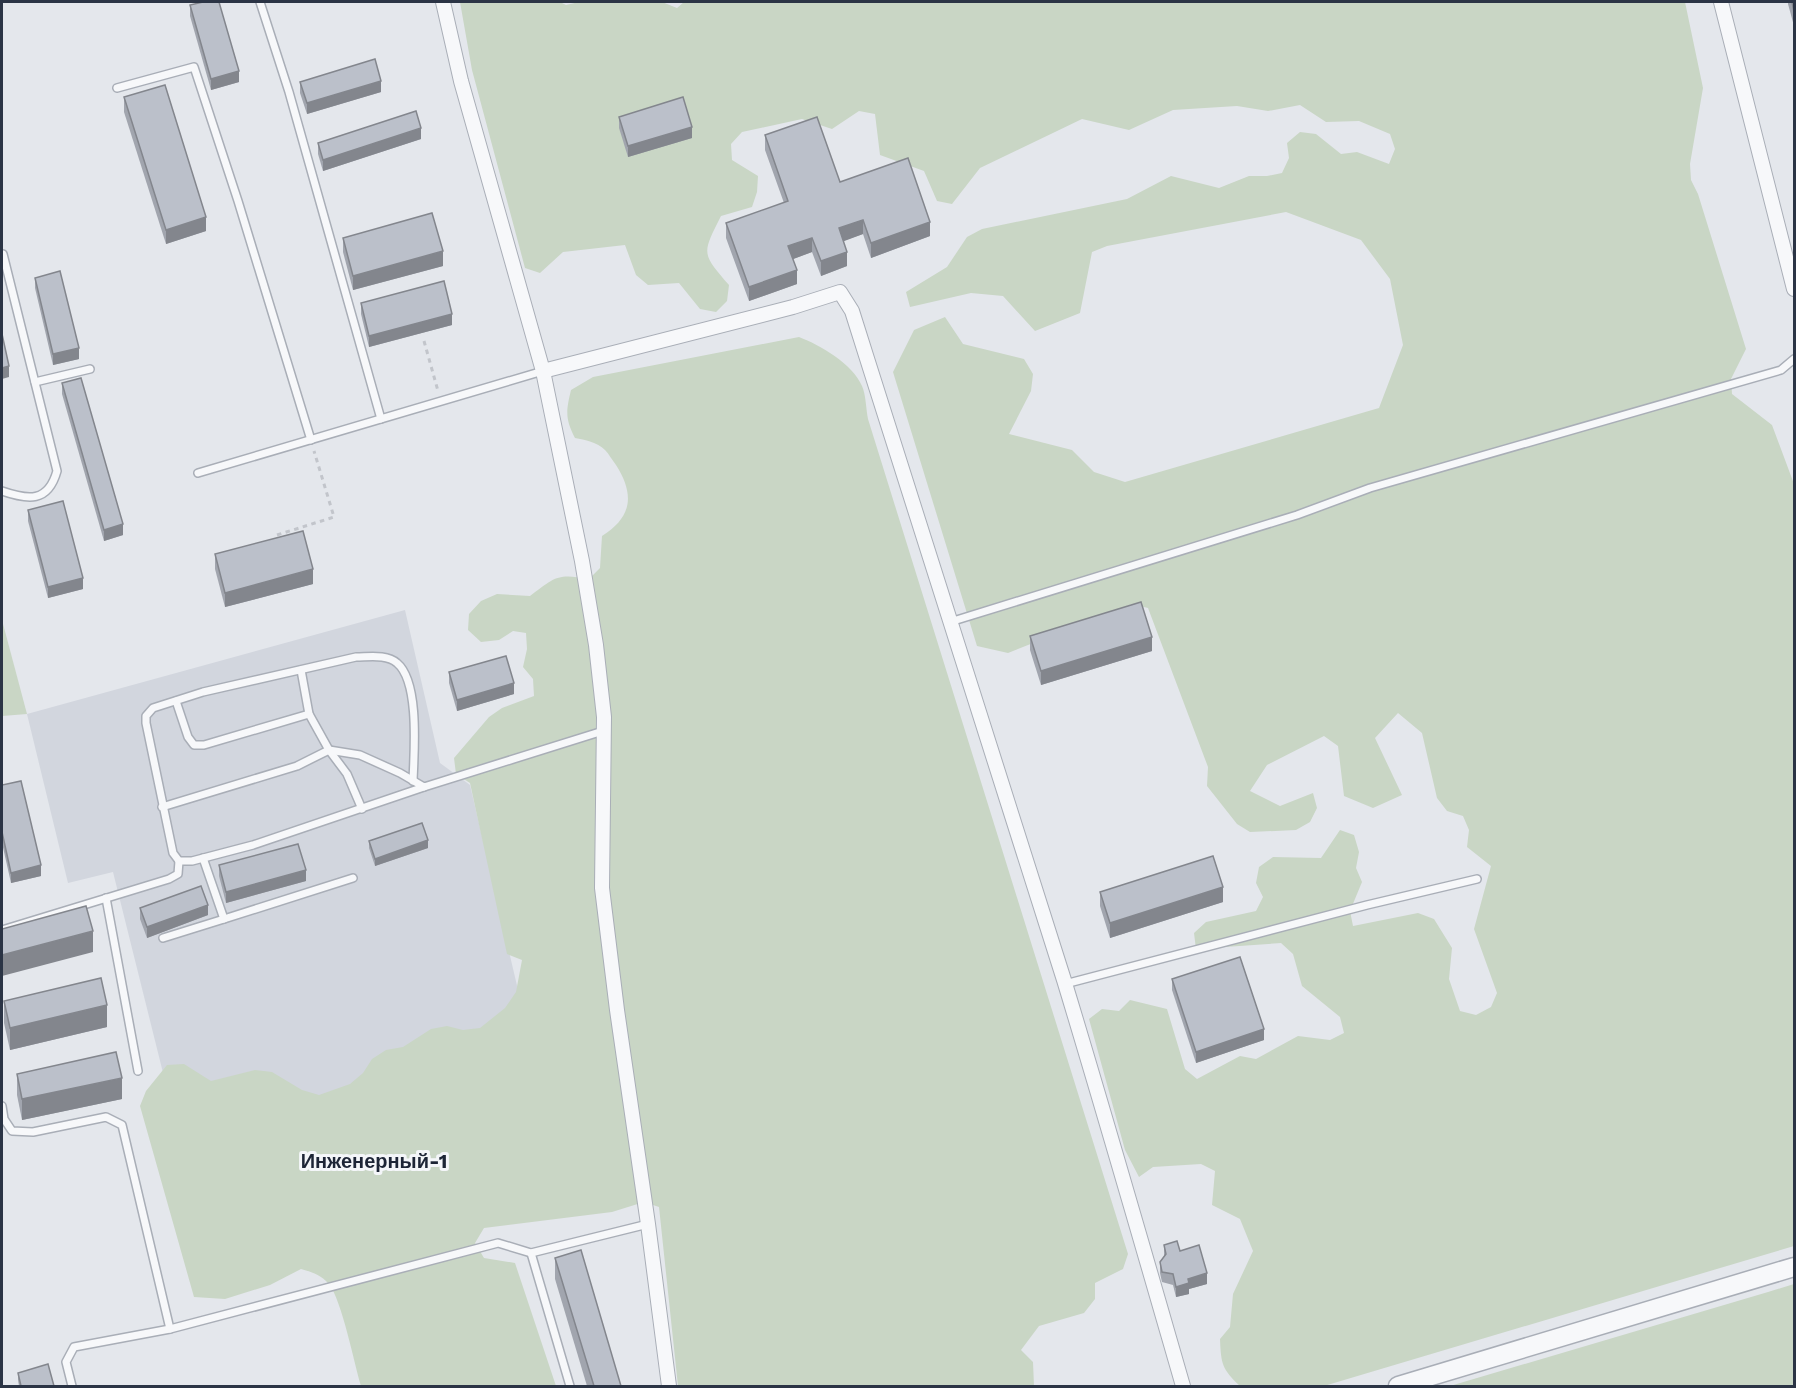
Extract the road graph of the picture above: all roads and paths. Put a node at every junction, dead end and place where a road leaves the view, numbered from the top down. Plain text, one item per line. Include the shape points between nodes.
1 (260, 2) edge
2 (443, 2) edge
3 (1721, 2) edge
4 (117, 88) dead end
5 (3, 254) dead end
6 (1794, 289) edge
7 (424, 341) dead end
8 (1794, 359) edge
9 (90, 369) dead end
10 (543, 371) junction
11 (35, 382) junction
12 (441, 402) junction
13 (381, 419) junction
14 (311, 440) junction
15 (198, 473) dead end
16 (2, 491) edge
17 (278, 535) edge
18 (950, 623) junction
19 (301, 670) junction
20 (176, 701) junction
21 (309, 714) junction
22 (603, 731) junction
23 (328, 750) junction
24 (413, 782) junction
25 (424, 787) junction
26 (162, 807) junction
27 (363, 809) junction
28 (203, 858) junction
29 (179, 861) junction
30 (353, 878) dead end
31 (1477, 879) dead end
32 (106, 898) junction
33 (224, 919) junction
34 (2, 930) edge
35 (163, 938) dead end
36 (1065, 984) junction
37 (138, 1071) dead end
38 (2, 1106) edge
39 (648, 1224) junction
40 (531, 1253) junction
41 (1794, 1267) edge
42 (171, 1329) junction
43 (72, 1386) edge
44 (570, 1386) edge
45 (669, 1386) edge
46 (1183, 1386) edge
47 (1398, 1386) edge

1 - 13 lane
2 - 10 street via 461,81
3 - 6 street
4 - 14 lane via 194,67
5 - 11 lane
7 - 12 path
8 - 18 lane via 1781,370 1370,488 1297,515
9 - 11 lane
10 - 12 lane
10 - 18 street via 840,292 852,311
10 - 22 street via 593,624
11 - 16 lane via 57,471 53,485 38,496 21,498
12 - 13 lane
13 - 14 lane
14 - 15 lane
14 - 17 path via 334,517
18 - 36 street
19 - 20 lane
19 - 21 lane
19 - 24 lane via 356,657 382,657 397,663 407,677 415,716
20 - 21 lane via 194,745
20 - 26 lane via 153,708 146,716
21 - 23 lane
22 - 25 lane
22 - 39 street via 602,888
23 - 24 lane via 360,755 400,772
23 - 26 lane via 297,766
23 - 27 lane via 346,774
24 - 25 lane
25 - 27 lane
26 - 29 lane via 173,853
27 - 28 lane
28 - 29 lane
28 - 33 lane
29 - 32 lane via 178,874
30 - 33 lane
31 - 36 lane
32 - 34 lane
32 - 37 lane
33 - 35 lane
36 - 46 street
38 - 42 lane via 12,1131 33,1132 106,1117 122,1125
39 - 40 lane
39 - 45 street
40 - 42 lane via 498,1243
40 - 44 lane
41 - 47 street
42 - 43 lane via 74,1347 66,1362

